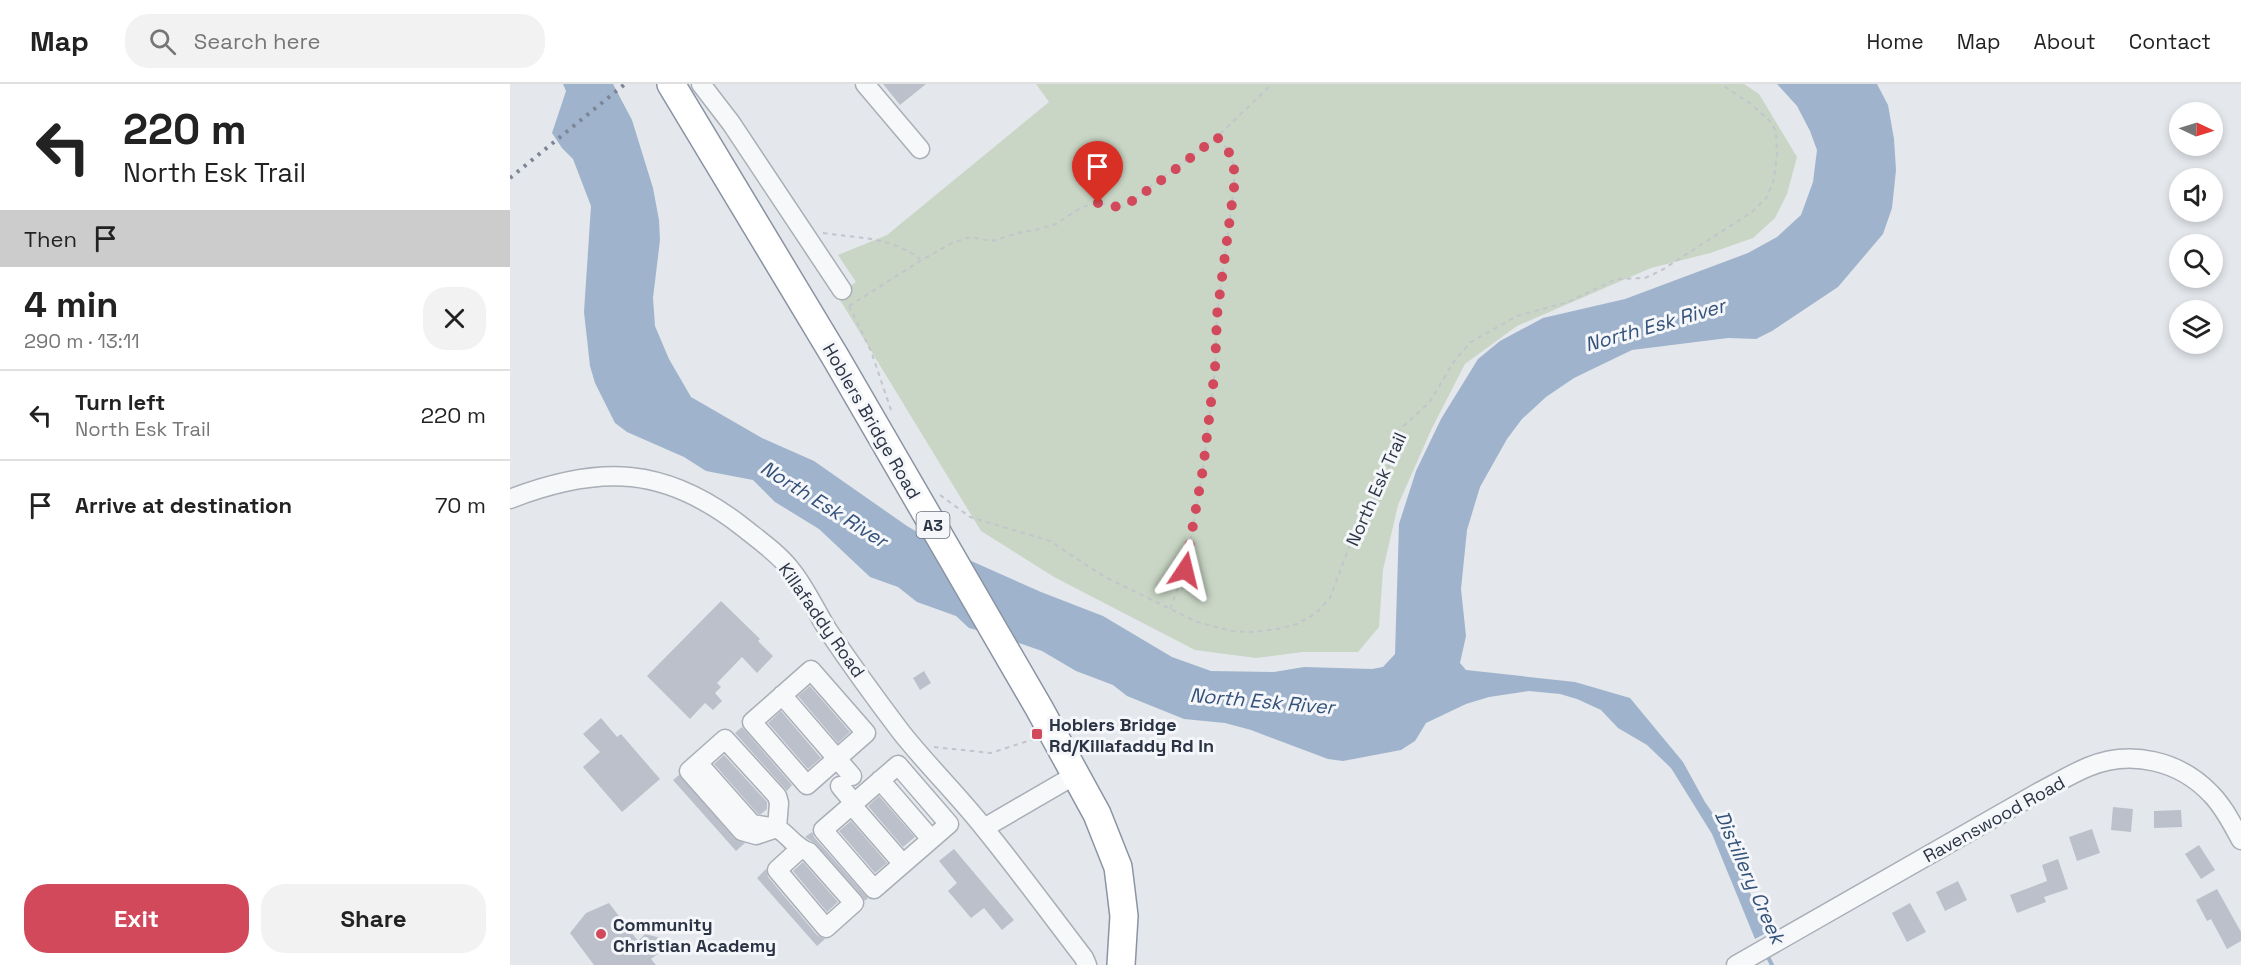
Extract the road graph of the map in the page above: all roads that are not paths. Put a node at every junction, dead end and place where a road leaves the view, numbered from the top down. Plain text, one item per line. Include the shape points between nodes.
1 (865, 84) edge
2 (684, 86) edge
3 (921, 149) dead end
4 (846, 298) road end
5 (510, 499) edge
6 (782, 695) junction
7 (837, 758) junction
8 (1077, 774) junction
9 (854, 803) junction
10 (984, 828) junction
11 (782, 831) junction
12 (2241, 840) edge
13 (800, 849) dead end
14 (903, 864) junction
15 (1087, 965) edge
16 (1121, 965) edge
17 (1736, 965) edge

1 - 3 street
2 - 4 street via 731,123
2 - 8 highway, Hoblers Bridge Road / A3
5 - 10 street, Killafaddy Road via 546,485 617,474 675,487 724,512 791,570 829,631 902,732
6 - 7 street
6 - 7 street via 811,670 866,733
6 - 7 street via 752,722 807,784
7 - 9 street
8 - 10 street
8 - 16 highway, Hoblers Bridge Road / A3 via 1098,814 1118,867 1124,916
9 - 14 street
9 - 14 street via 824,830 874,889
9 - 14 street via 898,765 949,824
10 - 15 street, Killafaddy Road
11 - 11 street via 756,835 742,831 689,771 725,739 777,796
11 - 13 street
12 - 17 street, Ravenswood Road via 2229,818 2197,780 2159,762 2104,762 2039,792

